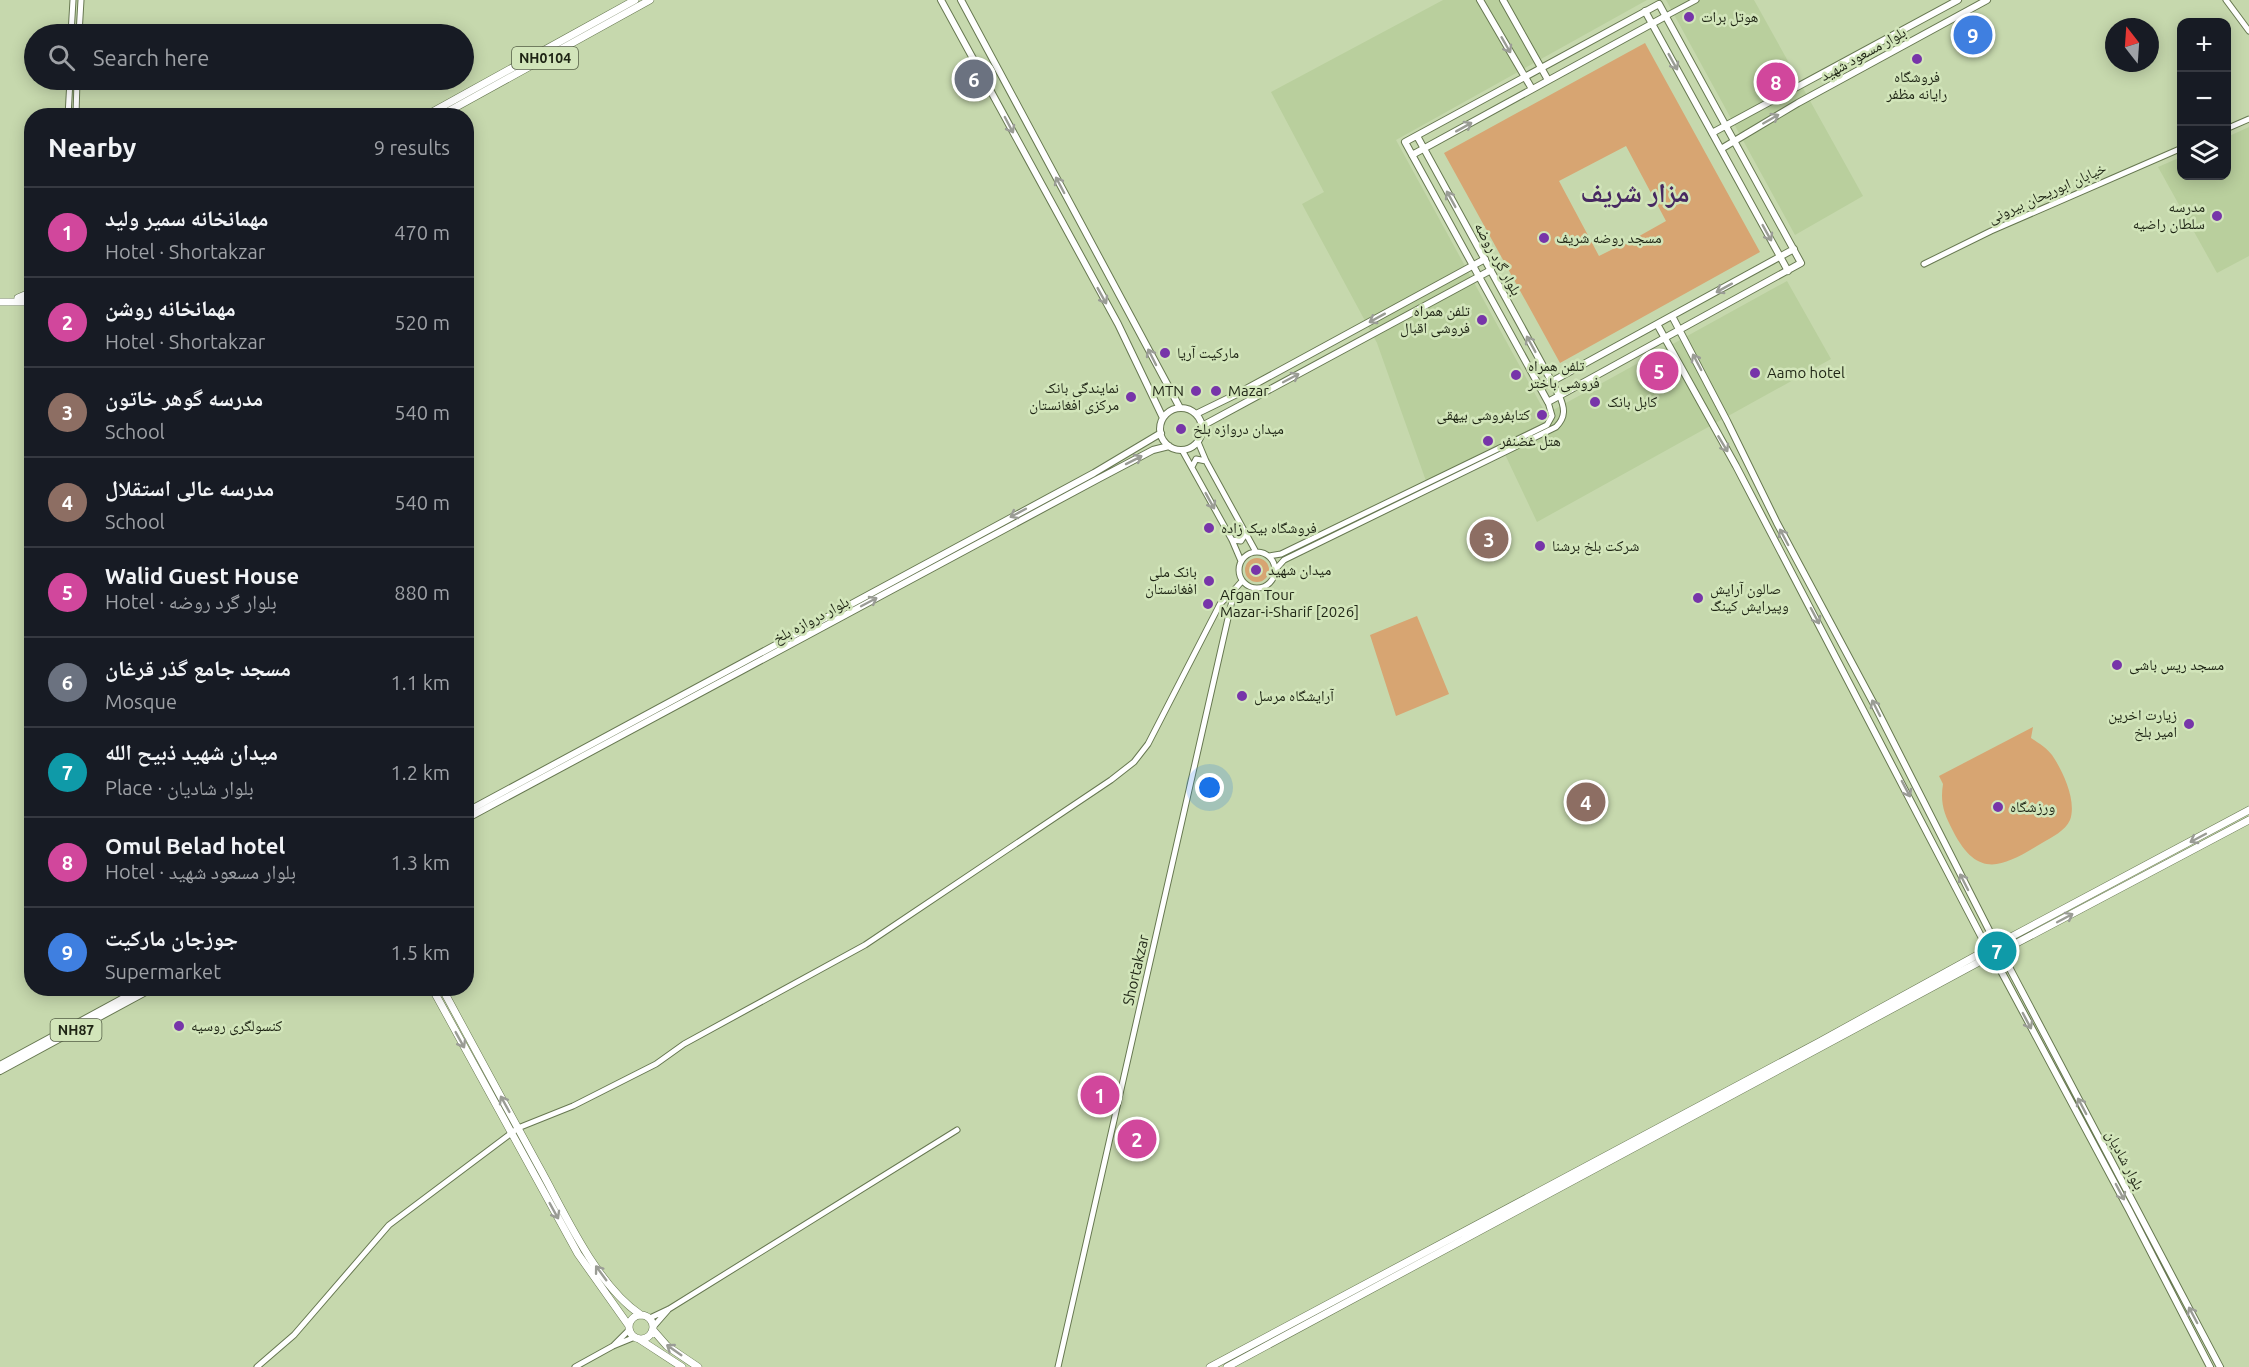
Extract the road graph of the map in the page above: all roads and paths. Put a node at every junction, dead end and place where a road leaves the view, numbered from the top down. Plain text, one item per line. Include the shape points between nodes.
1 (73, 0) edge
2 (81, 0) edge
3 (635, 0) edge
4 (650, 0) edge
5 (941, 0) edge
6 (961, 0) edge
7 (1480, 0) edge
8 (1503, 0) edge
9 (1666, 0) edge
10 (1696, 0) edge
11 (1958, 0) edge
12 (1987, 0) edge
13 (2226, 0) edge
14 (1659, 4) junction
15 (1645, 11) junction
16 (1666, 16) junction
17 (72, 24) edge
18 (80, 24) edge
19 (1652, 24) junction
20 (1905, 29) junction
21 (2249, 31) edge
22 (1912, 41) junction
23 (1541, 68) junction
24 (1524, 77) junction
25 (1548, 80) junction
26 (474, 89) edge
27 (1532, 89) junction
28 (69, 90) edge
29 (77, 90) edge
30 (471, 90) edge
31 (1792, 91) junction
32 (1798, 103) junction
33 (68, 108) edge
34 (76, 108) edge
35 (439, 108) edge
36 (454, 108) edge
37 (2249, 119) edge
38 (1725, 125) junction
39 (2231, 127) edge
40 (1712, 133) junction
41 (1417, 136) junction
42 (1735, 142) junction
43 (1424, 148) junction
44 (1721, 149) junction
45 (2177, 150) edge
46 (1412, 154) junction
47 (1794, 249) junction
48 (1780, 257) junction
49 (1485, 259) junction
50 (1923, 264) dead end
51 (1473, 266) junction
52 (1491, 270) junction
53 (1788, 271) junction
54 (1479, 276) junction
55 (24, 295) edge
56 (10, 301) junction
57 (0, 302) edge
58 (24, 302) edge
59 (1672, 316) junction
60 (1657, 324) junction
61 (1680, 330) junction
62 (1665, 338) junction
63 (1552, 382) junction
64 (1540, 388) junction
65 (1559, 395) junction
66 (1548, 402) junction
67 (1180, 408) junction
68 (1196, 414) junction
69 (1163, 418) junction
70 (1202, 426) junction
71 (1161, 433) junction
72 (1198, 442) junction
73 (1169, 446) junction
74 (1182, 450) junction
75 (1206, 461) junction
76 (1192, 469) junction
77 (1246, 533) junction
78 (1232, 540) junction
79 (1256, 552) junction
80 (1269, 556) junction
81 (1241, 561) junction
82 (1275, 570) junction
83 (1242, 581) junction
84 (1235, 589) junction
85 (474, 808) edge
86 (2249, 810) edge
87 (474, 815) edge
88 (2249, 820) edge
89 (1991, 934) junction
90 (2008, 938) junction
91 (1983, 940) junction
92 (2013, 945) junction
93 (1980, 957) junction
94 (2008, 965) junction
95 (2000, 969) junction
96 (127, 996) edge
97 (138, 996) edge
98 (436, 996) edge
99 (446, 996) edge
100 (0, 1065) edge
101 (0, 1071) edge
102 (518, 1128) junction
103 (957, 1130) dead end
104 (512, 1134) junction
105 (669, 1309) junction
106 (641, 1315) junction
107 (650, 1318) junction
108 (629, 1328) junction
109 (654, 1328) junction
110 (637, 1338) junction
111 (613, 1346) junction
112 (257, 1367) edge
113 (575, 1367) edge
114 (682, 1367) edge
115 (698, 1367) edge
116 (1058, 1367) edge
117 (1210, 1367) edge
118 (1227, 1367) edge
119 (2210, 1367) edge
120 (2220, 1367) edge

1 - 17 street
2 - 18 street
3 - 26 highway, NH0104
4 - 36 highway, NH0104
5 -> 69 main road via 1118,324
67 -> 6 main road
7 -> 24 main road
8 - 23 main road
9 - 14 street
10 - 16 street
11 - 20 main road, بلوار مسعود شهید
12 - 22 main road, بلوار مسعود شهید
13 - 21 street
14 - 15 main road
14 - 16 main road
15 - 19 main road
15 - 23 main road
16 - 19 main road
16 - 38 main road
19 - 25 main road
19 -> 40 main road
20 - 22 main road
20 - 31 main road, بلوار مسعود شهید
22 - 32 main road, بلوار مسعود شهید
23 - 24 main road
23 - 25 main road
24 - 27 main road
24 - 41 main road
25 - 27 main road
43 -> 27 main road
28 - 33 street
29 - 34 street
30 - 35 highway, NH0104
31 - 32 main road
31 - 38 main road, بلوار مسعود شهید
42 -> 32 main road, بلوار مسعود شهید
37 - 39 street
38 - 40 main road, بلوار مسعود شهید
38 - 42 main road
40 - 44 main road
41 - 43 main road, بلوار گرد روضه
41 - 46 main road via 1406,142
42 - 44 main road, بلوار مسعود شهید
42 - 47 main road
43 - 46 main road
49 -> 43 main road, بلوار گرد روضه
44 -> 48 main road
45 - 50 street, خیابان ابوریحان بیرونی
46 - 51 main road, بلوار گرد روضه
47 - 48 main road
47 - 53 main road via 1801,263
48 - 53 main road
48 -> 59 main road
49 - 51 main road
49 - 52 main road, بلوار گرد روضه
51 - 54 main road, بلوار گرد روضه
51 -> 68 main road
52 - 54 main road
63 -> 52 main road, بلوار گرد روضه
53 - 61 main road
54 - 64 main road, بلوار گرد روضه
70 -> 54 main road
55 - 56 highway
56 - 57 highway
56 - 58 highway
59 - 60 main road
59 - 61 main road
60 - 62 main road
60 - 63 main road
61 - 62 main road
89 -> 61 main road
62 - 65 main road
62 -> 91 main road via 1742,476
63 - 64 main road
63 - 65 main road, بلوار گرد روضه
64 - 66 main road, بلوار گرد روضه
65 - 66 main road
65 - 82 street via 1564,415 1556,427 1284,560
66 - 80 street via 1552,416 1546,425 1281,554
67 - 68 main road
67 - 69 main road
68 - 70 main road
69 - 71 main road
70 - 72 main road
71 - 73 main road
71 -> 85 main road, بلوار دروازه بلخ via 1094,473
72 - 74 main road
72 - 75 street
73 - 74 main road
87 -> 73 main road, بلوار دروازه بلخ via 1098,479 1153,450
74 - 76 street
75 - 76 street via 1196,459
75 - 77 street
76 -> 78 street
77 - 78 street via 1241,541
77 - 79 street
78 - 81 street
79 - 80 street
79 - 81 street
80 - 82 street
81 - 83 street via 1238,567
82 - 83 street via 1270,582 1261,588
83 - 84 street, Shortakzar
84 - 102 street via 1220,604 1148,744 1119,774 865,945 684,1044 656,1064 573,1106
84 - 116 street, Shortakzar
86 -> 90 highway
92 -> 88 highway
89 - 90 highway
89 - 91 highway
90 - 92 highway
91 - 93 highway
92 - 94 highway via 2014,956
93 - 95 highway via 1989,968
93 - 117 highway
93 - 118 highway
94 - 95 highway
120 -> 94 main road, بلوار شادیان
95 -> 119 main road, بلوار شادیان
96 - 100 main road, NH87
97 - 101 main road, NH87
98 -> 104 highway
102 -> 99 highway
102 - 104 street
106 -> 102 highway via 616,1293 585,1249
103 - 105 street
104 -> 108 highway via 578,1254
104 - 112 street via 389,1225 294,1335
105 - 107 street
105 - 109 street
106 - 107 highway
106 - 108 highway via 633,1318
107 - 109 highway
108 - 110 highway
108 - 111 street
109 - 110 highway via 648,1338
115 -> 109 highway via 667,1346
110 - 111 street
110 - 114 highway
111 - 113 street

